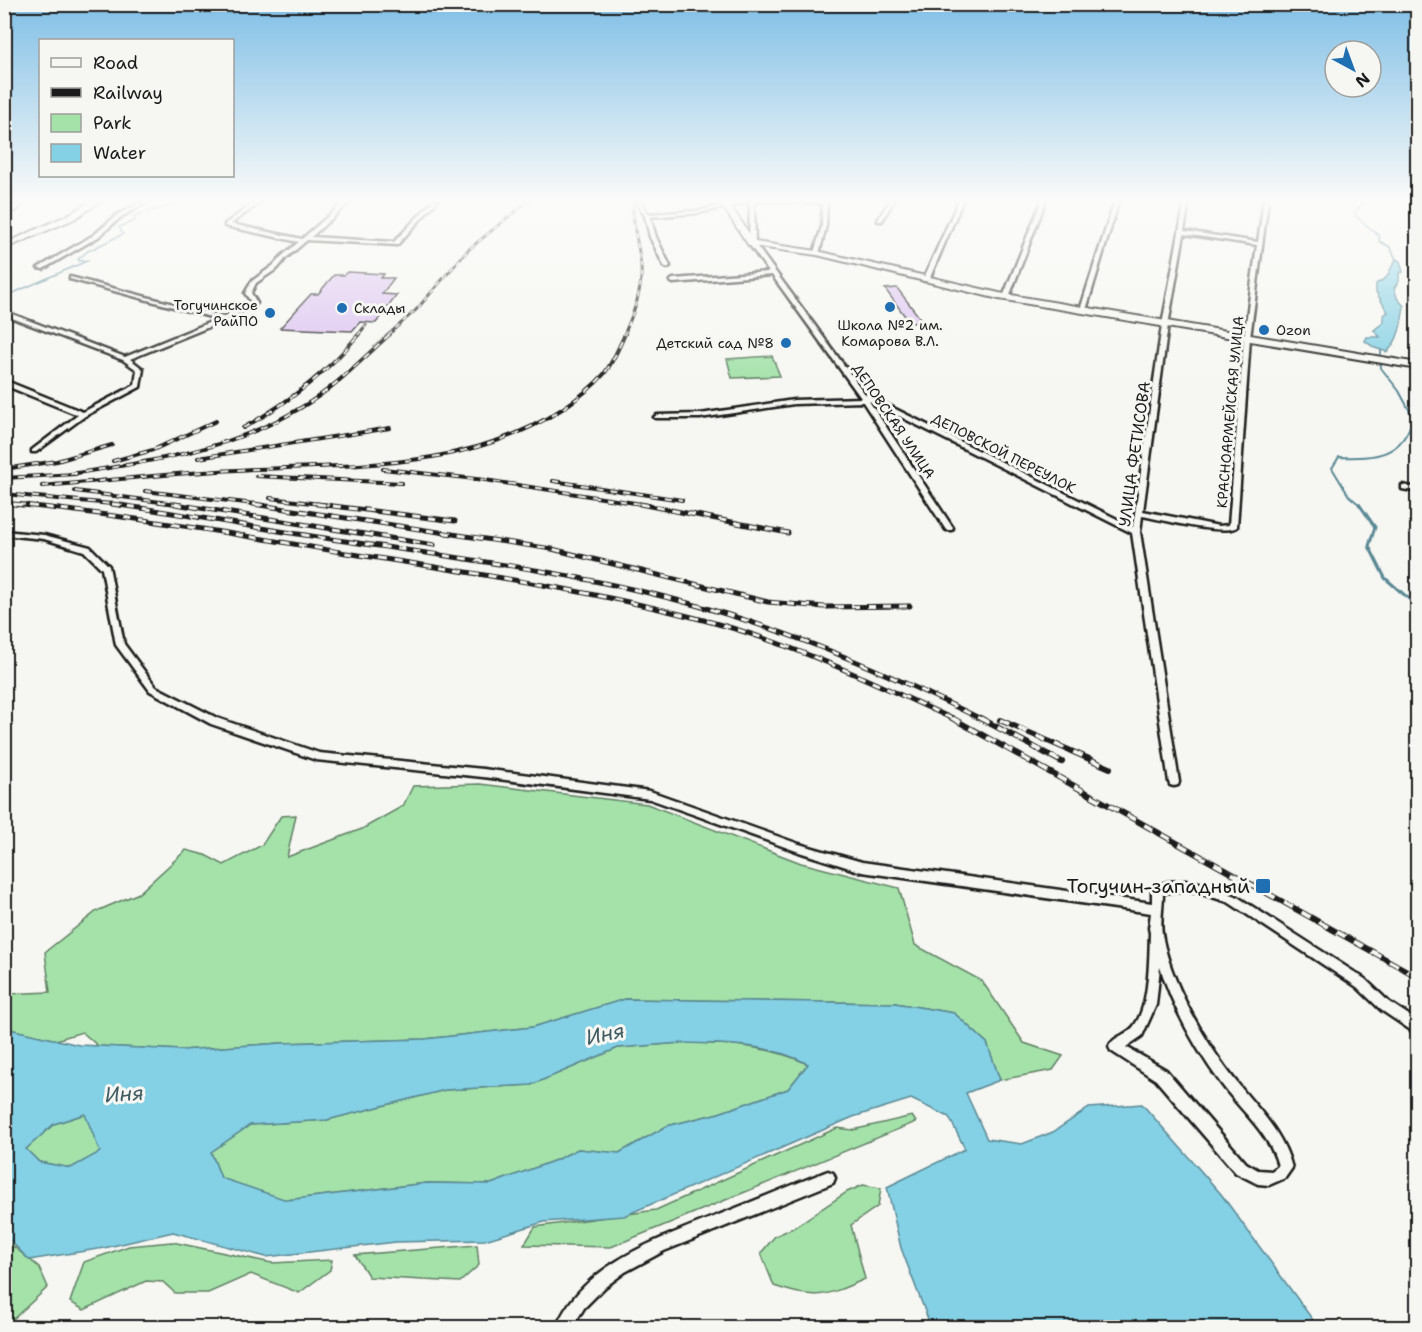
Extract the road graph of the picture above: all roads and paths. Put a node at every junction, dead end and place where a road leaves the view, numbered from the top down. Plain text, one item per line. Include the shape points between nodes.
1 (51, 262) edge
2 (281, 262) edge
3 (665, 262) edge
4 (764, 262) edge
5 (854, 262) edge
6 (934, 262) edge
7 (1020, 262) edge
8 (1098, 262) edge
9 (1176, 262) edge
10 (1256, 262) edge
11 (667, 266) dead end
12 (41, 268) dead end
13 (771, 273) junction
14 (72, 278) dead end
15 (926, 280) junction
16 (673, 281) dead end
17 (1006, 297) junction
18 (1083, 310) junction
19 (5, 314) edge
20 (224, 319) junction
21 (1165, 325) junction
22 (1247, 338) junction
23 (125, 359) junction
24 (1418, 366) edge
25 (4, 382) edge
26 (863, 398) junction
27 (82, 415) junction
28 (657, 417) dead end
29 (34, 451) dead end
30 (1405, 487) dead end
31 (1418, 490) edge
32 (1139, 513) junction
33 (949, 528) dead end
34 (1136, 532) junction
35 (4, 533) edge
36 (1174, 782) dead end
37 (1157, 909) junction
38 (1155, 928) junction
39 (1418, 1029) edge
40 (828, 1178) dead end
41 (563, 1328) edge

1 - 12 street
2 - 20 street via 250,287 248,293 254,303
3 - 11 street
4 - 13 street, ДЕПОВСКАЯ УЛИЦА
5 - 15 street
6 - 15 street
7 - 17 street
8 - 18 street
9 - 21 street, УЛИЦА ФЕТИСОВА
10 - 22 street, КРАСНОАРМЕЙСКАЯ УЛИЦА
13 - 16 street
13 - 26 street, ДЕПОВСКАЯ УЛИЦА
14 - 20 street
15 - 17 street
17 - 18 street
18 - 21 street
19 - 23 street
20 - 23 street
21 - 22 street
21 - 32 street, УЛИЦА ФЕТИСОВА
22 - 24 street
22 - 32 street, КРАСНОАРМЕЙСКАЯ УЛИЦА via 1233,527 1219,528
23 - 27 street via 140,369 138,386
25 - 27 street
26 - 28 street, ДЕПОВСКОЙ ПЕРЕУЛОК
26 - 33 street, ДЕПОВСКАЯ УЛИЦА
26 - 34 street, ДЕПОВСКОЙ ПЕРЕУЛОК
27 - 29 street
30 - 31 street
32 - 34 street, УЛИЦА ФЕТИСОВА
34 - 36 street, УЛИЦА ФЕТИСОВА
35 - 37 street via 44,537 87,549 106,568 120,645 153,689 214,721 319,757 483,772 650,795 862,867
37 - 38 street
37 - 39 street via 1158,890 1166,887 1211,889 1361,983
38 - 38 street via 1150,1005 1138,1032 1115,1047 1161,1075 1241,1168 1256,1178 1280,1175 1285,1168 1284,1160 1275,1142 1227,1081 1178,1002
40 - 41 street via 659,1246 620,1267 579,1303

